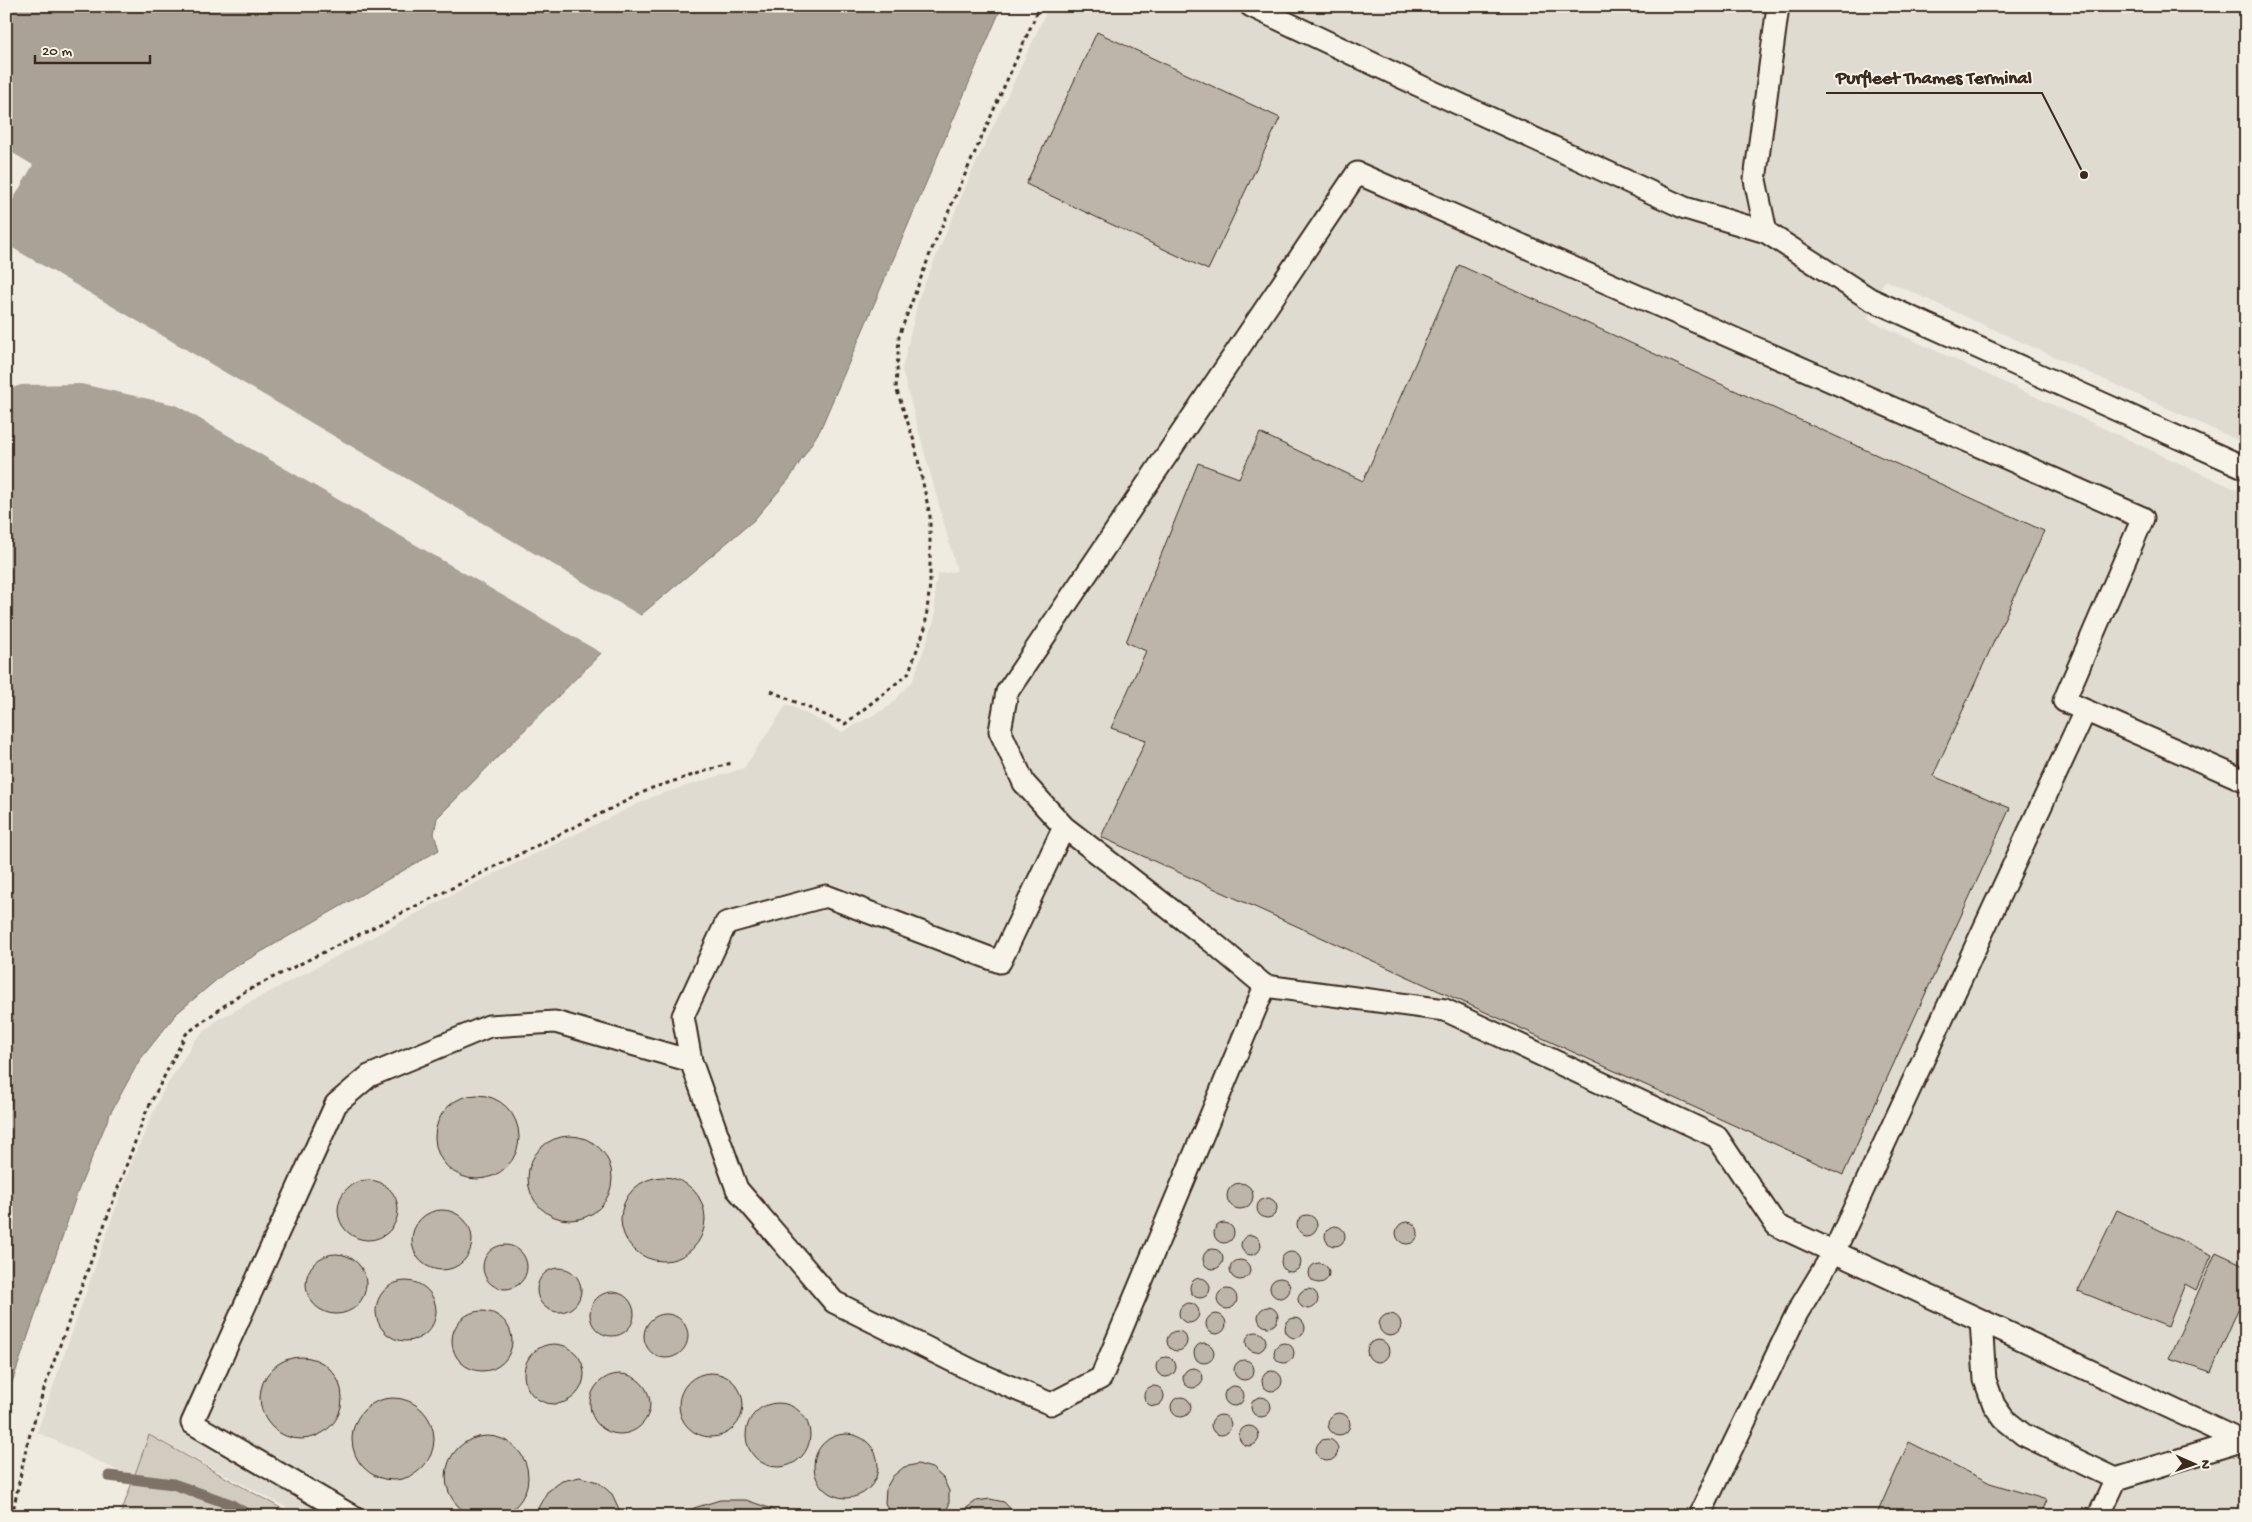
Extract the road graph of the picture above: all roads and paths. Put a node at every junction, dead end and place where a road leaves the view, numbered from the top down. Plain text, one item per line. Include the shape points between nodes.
1 (1040, 6) edge
2 (1251, 6) edge
3 (1778, 6) edge
4 (1766, 232) junction
5 (2246, 468) edge
6 (771, 691) dead end
7 (2085, 711) junction
8 (731, 763) dead end
9 (2246, 781) edge
10 (1064, 827) junction
11 (1265, 986) junction
12 (691, 1061) junction
13 (1834, 1252) junction
14 (1981, 1321) junction
15 (2243, 1442) edge
16 (2116, 1478) junction
17 (12, 1516) edge
18 (352, 1516) edge
19 (1699, 1516) edge
20 (2099, 1516) edge

1 - 6 path via 931,251 899,336 896,388 914,441 930,516 930,584 925,628 908,674 845,724
2 - 4 lane via 1685,208
3 - 4 lane via 1755,180
4 - 5 lane via 1870,299
7 - 9 lane
7 - 10 lane via 2064,701 2143,518 1357,173 1007,692 1000,731 1024,783
7 - 13 lane
8 - 17 path via 652,788 240,994 186,1034 146,1112 46,1383 27,1444
10 - 11 lane
10 - 12 lane via 1000,962 826,896 726,923 683,1016
11 - 12 lane via 1101,1378 1051,1404 973,1371 834,1302 737,1189
11 - 13 lane via 1445,1010 1672,1116 1717,1138 1776,1226
12 - 18 lane via 555,1022 489,1026 369,1076 336,1104 192,1423
13 - 14 lane
13 - 19 lane via 1797,1313
14 - 15 lane
14 - 16 lane via 1985,1380 1994,1405 2004,1419 2024,1435
15 - 16 lane
16 - 20 lane

